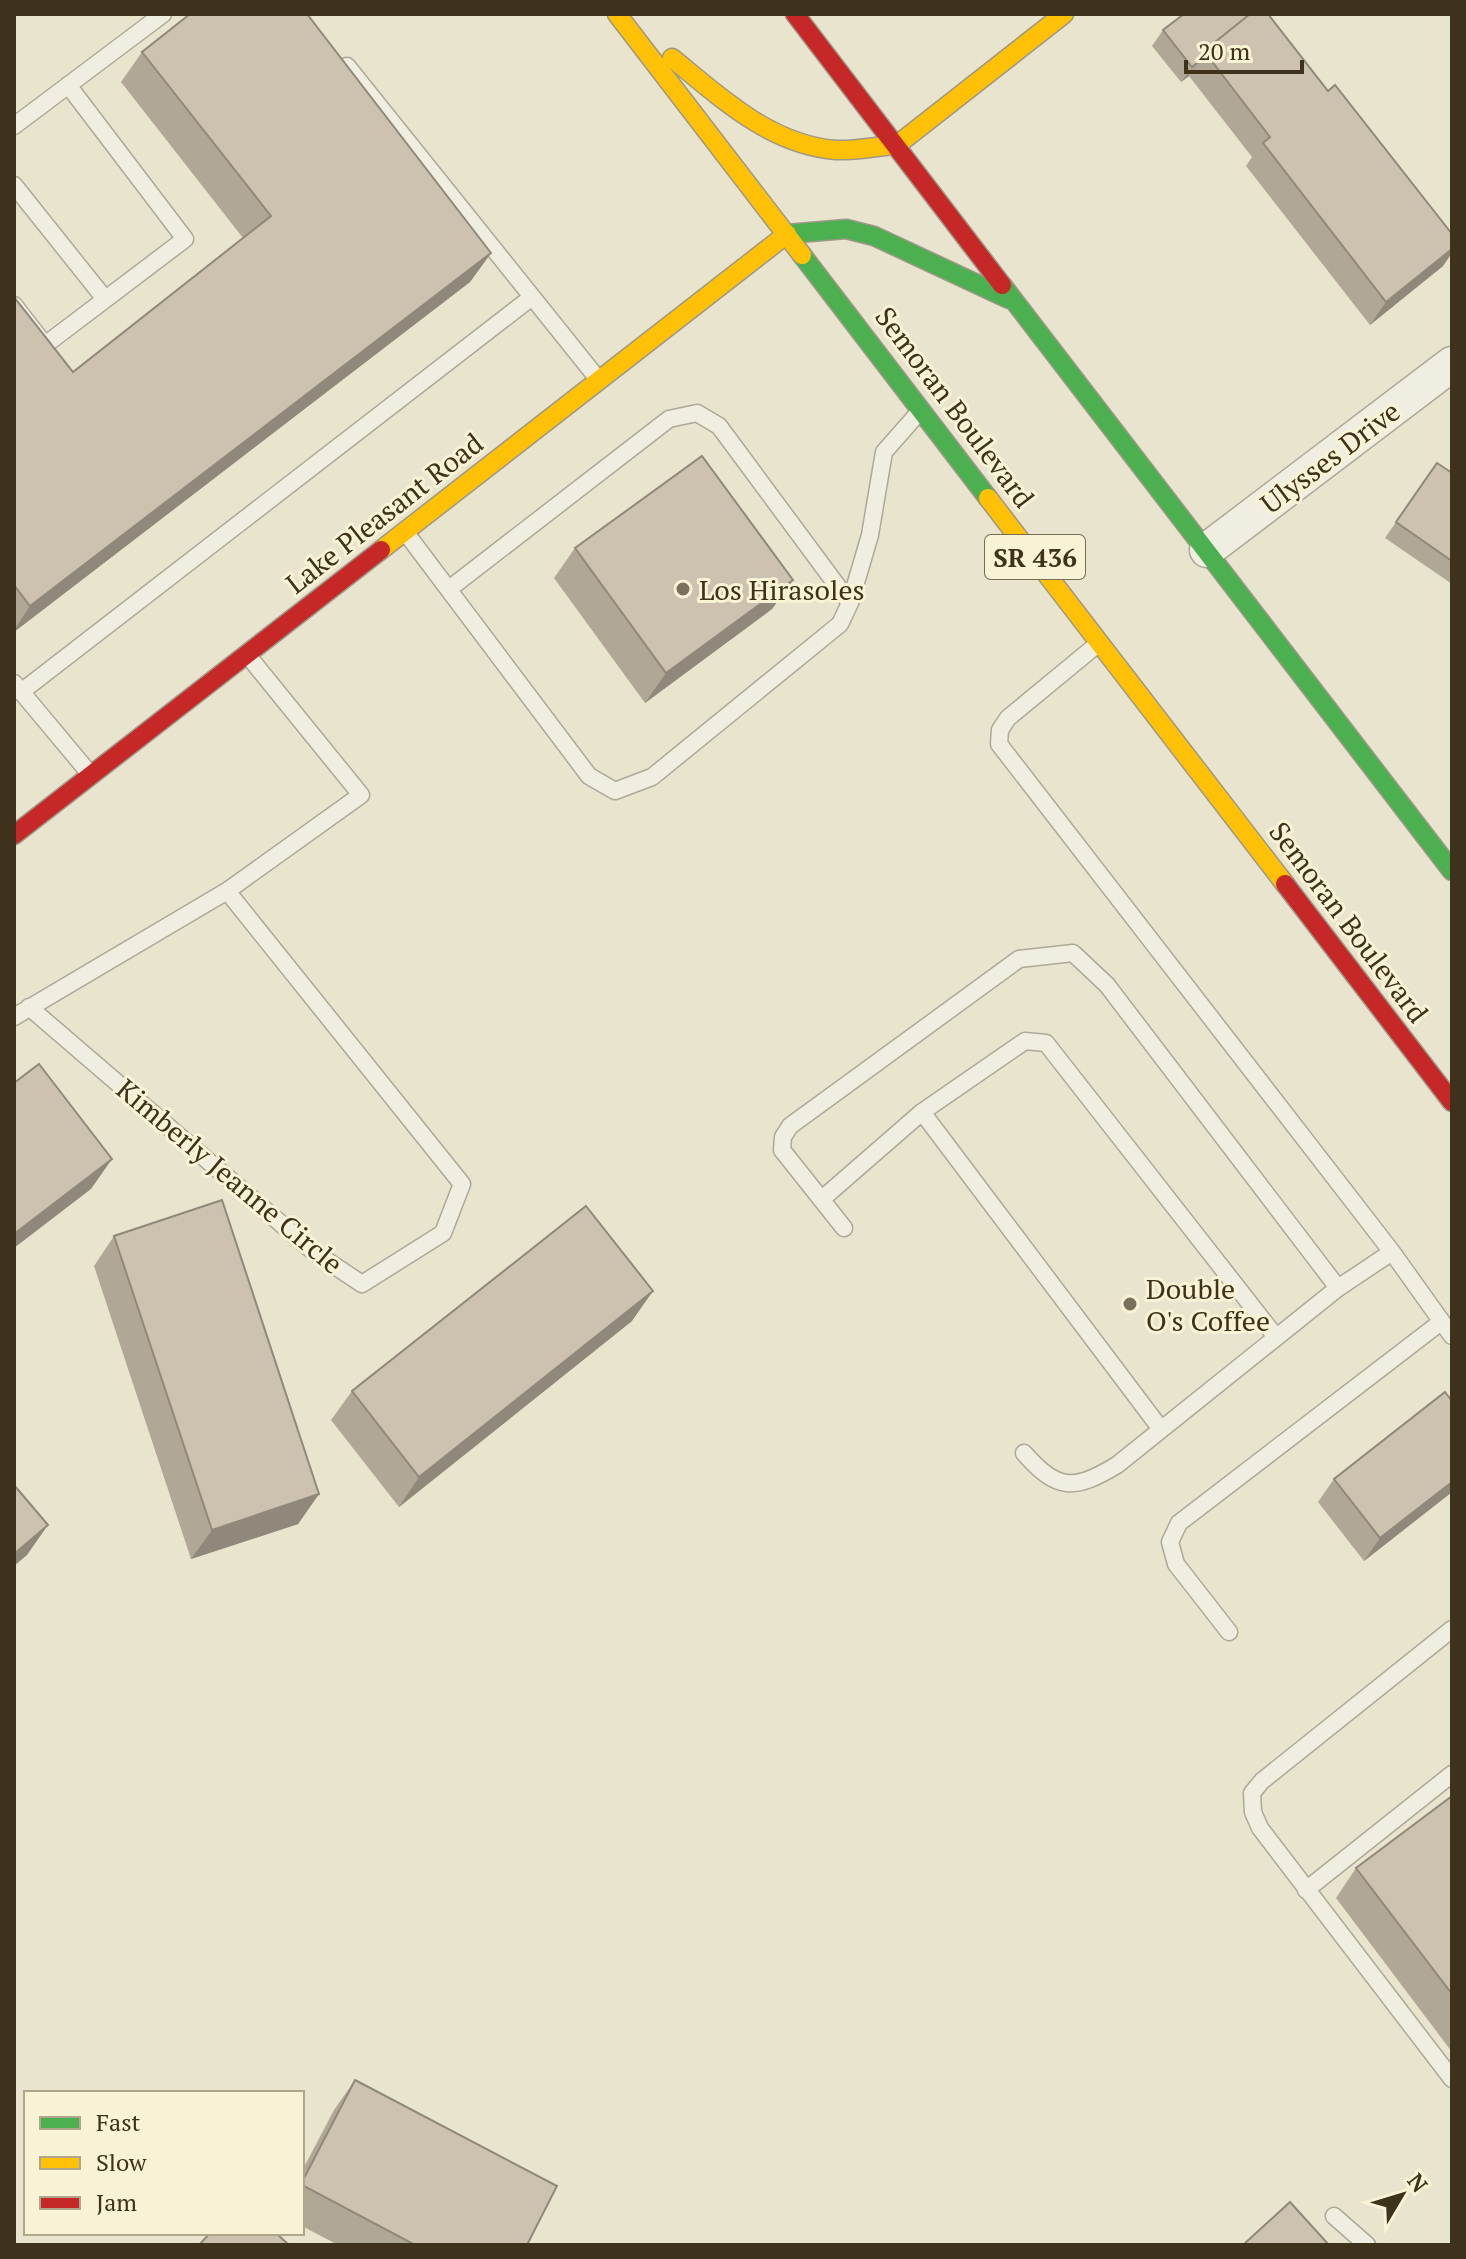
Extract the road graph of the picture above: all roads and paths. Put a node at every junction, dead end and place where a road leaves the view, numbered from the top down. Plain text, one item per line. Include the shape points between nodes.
1 (163, 14) edge
2 (617, 14) edge
3 (795, 14) edge
4 (1064, 14) edge
5 (335, 51) edge
6 (68, 85) junction
7 (14, 126) edge
8 (897, 145) junction
9 (14, 185) edge
10 (787, 234) junction
11 (532, 297) junction
12 (105, 299) junction
13 (1018, 304) junction
14 (14, 305) edge
15 (1452, 364) edge
16 (599, 380) junction
17 (922, 409) junction
18 (406, 532) junction
19 (1207, 550) junction
20 (449, 589) junction
21 (850, 603) junction
22 (1100, 642) junction
23 (248, 655) junction
24 (18, 688) edge
25 (90, 776) junction
26 (14, 835) edge
27 (1452, 871) edge
28 (227, 891) junction
29 (29, 1007) junction
30 (14, 1017) edge
31 (1452, 1102) edge
32 (922, 1112) junction
33 (822, 1199) junction
34 (844, 1228) dead end
35 (1392, 1252) junction
36 (1338, 1288) junction
37 (1441, 1322) junction
38 (1452, 1336) edge
39 (1276, 1337) junction
40 (1160, 1428) junction
41 (1024, 1453) dead end
42 (1452, 1629) edge
43 (1229, 1632) dead end
44 (1452, 1774) edge
45 (1306, 1890) junction
46 (1452, 2079) edge
47 (1334, 2216) dead end
48 (1367, 2245) edge

1 - 6 lane
2 - 8 main road via 755,124 834,150
2 - 10 main road, Semoran Boulevard / SR 436
3 - 8 main road
4 - 8 main road
5 - 11 lane
6 - 7 lane
6 - 12 lane via 185,239
8 - 13 main road
9 - 12 lane
10 - 13 main road via 846,229 874,236
10 - 16 main road, Lake Pleasant Road
10 - 17 main road, Semoran Boulevard / SR 436
11 - 16 lane
11 - 24 lane
12 - 14 lane via 45,345
13 - 19 main road
15 - 19 street, Ulysses Drive
16 - 18 main road, Lake Pleasant Road
17 - 21 lane via 884,452 870,535
17 - 22 main road, Semoran Boulevard / SR 436
18 - 20 lane
18 - 23 main road, Lake Pleasant Road
19 - 27 main road
20 - 21 lane via 669,419 697,413 719,426
20 - 21 lane via 589,776 615,791 652,777 840,624
22 - 31 main road, Semoran Boulevard / SR 436
22 - 35 lane via 1008,718 999,744
23 - 25 main road, Lake Pleasant Road
23 - 28 lane via 361,795
24 - 25 lane
25 - 26 main road, Lake Pleasant Road
28 - 29 lane
28 - 29 lane, Kimberly Jeanne Circle via 462,1184 443,1233 362,1284 314,1252
29 - 30 lane
32 - 33 lane
32 - 39 lane via 1025,1041 1046,1043
32 - 40 lane
33 - 34 lane
33 - 36 lane via 782,1150 790,1126 1019,959 1073,953 1107,985
35 - 36 lane
35 - 37 lane
36 - 39 lane
37 - 38 lane
37 - 43 lane via 1179,1523 1170,1542 1176,1564
39 - 40 lane
40 - 41 lane via 1117,1465 1078,1484 1048,1478
42 - 45 lane via 1252,1793 1260,1828
44 - 45 lane
45 - 46 lane
47 - 48 lane

